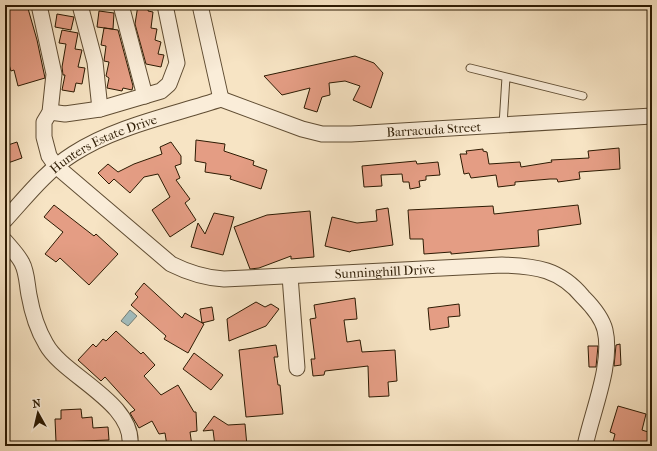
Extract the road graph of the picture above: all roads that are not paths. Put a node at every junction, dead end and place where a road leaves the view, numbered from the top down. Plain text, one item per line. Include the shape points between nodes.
1 (39, 5) edge
2 (80, 5) edge
3 (121, 5) edge
4 (165, 5) edge
5 (200, 5) edge
6 (470, 68) dead end
7 (506, 77) junction
8 (145, 96) junction
9 (583, 96) dead end
10 (222, 100) junction
11 (100, 108) junction
12 (50, 112) junction
13 (652, 116) edge
14 (503, 126) junction
15 (56, 166) junction
16 (5, 220) edge
17 (5, 241) edge
18 (290, 276) junction
19 (298, 368) dead end
20 (130, 446) edge
21 (584, 446) edge

1 - 12 street via 54,74
2 - 11 street via 95,62
3 - 8 street
4 - 8 street via 177,63 169,84 161,91
5 - 10 street
6 - 7 lane
7 - 9 lane
7 - 14 lane
8 - 11 street
10 - 14 street, Barracuda Street via 322,134
10 - 15 street, Hunters Estate Drive via 120,131 95,141
11 - 12 street via 66,114
12 - 15 street via 44,122 44,137 49,156
13 - 14 street, Barracuda Street
15 - 16 street, Hunters Estate Drive
15 - 18 street, Sunninghill Drive via 172,264 189,273 206,278 224,279
17 - 20 street via 22,263 31,307 50,352 99,392 119,414 128,428
18 - 19 street
18 - 21 street, Sunninghill Drive via 502,265 541,268 559,275 576,288 605,328 605,358

